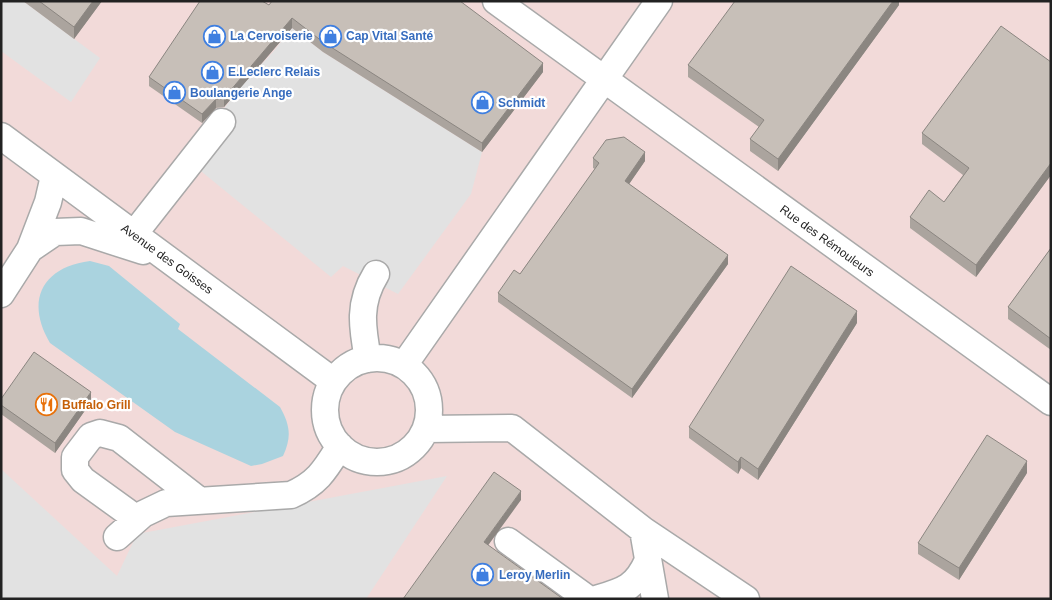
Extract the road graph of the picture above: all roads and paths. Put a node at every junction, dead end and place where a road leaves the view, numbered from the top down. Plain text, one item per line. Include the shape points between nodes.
1 (496, 1) edge
2 (660, 1) edge
3 (604, 80) junction
4 (222, 122) dead end
5 (1, 136) edge
6 (54, 176) junction
7 (134, 234) junction
8 (30, 249) junction
9 (170, 261) junction
10 (376, 274) dead end
11 (1, 294) edge
12 (368, 359) junction
13 (404, 365) junction
14 (333, 381) junction
15 (1051, 402) edge
16 (426, 429) junction
17 (340, 446) junction
18 (200, 501) junction
19 (137, 519) junction
20 (643, 530) junction
21 (117, 537) dead end
22 (508, 541) dead end
23 (648, 560) junction
24 (588, 599) edge
25 (596, 599) edge
26 (656, 599) edge
27 (746, 599) edge

1 - 3 street, Rue des Rémouleurs
2 - 3 street
3 - 13 street
3 - 15 street, Rue des Rémouleurs
4 - 7 street
5 - 6 street, Avenue des Goisses
6 - 7 street, Avenue des Goisses
6 - 8 street
7 - 9 street, Avenue des Goisses
8 - 9 street via 55,232 81,230
8 - 11 street
9 - 14 street, Avenue des Goisses
10 - 12 street via 367,288 361,319
12 - 13 street via 385,358
12 - 14 street via 345,368
13 - 16 street via 424,386 429,415
14 - 17 street via 326,397 325,415 330,432
16 - 17 street via 404,454 388,461 362,459
16 - 20 street via 512,428
17 - 18 street via 322,475 291,495
18 - 19 street via 166,504
18 - 19 street via 119,438 100,432 91,436 75,458 75,470
19 - 21 street
20 - 23 street
20 - 27 street
22 - 24 street
23 - 25 street via 633,585
23 - 26 street

